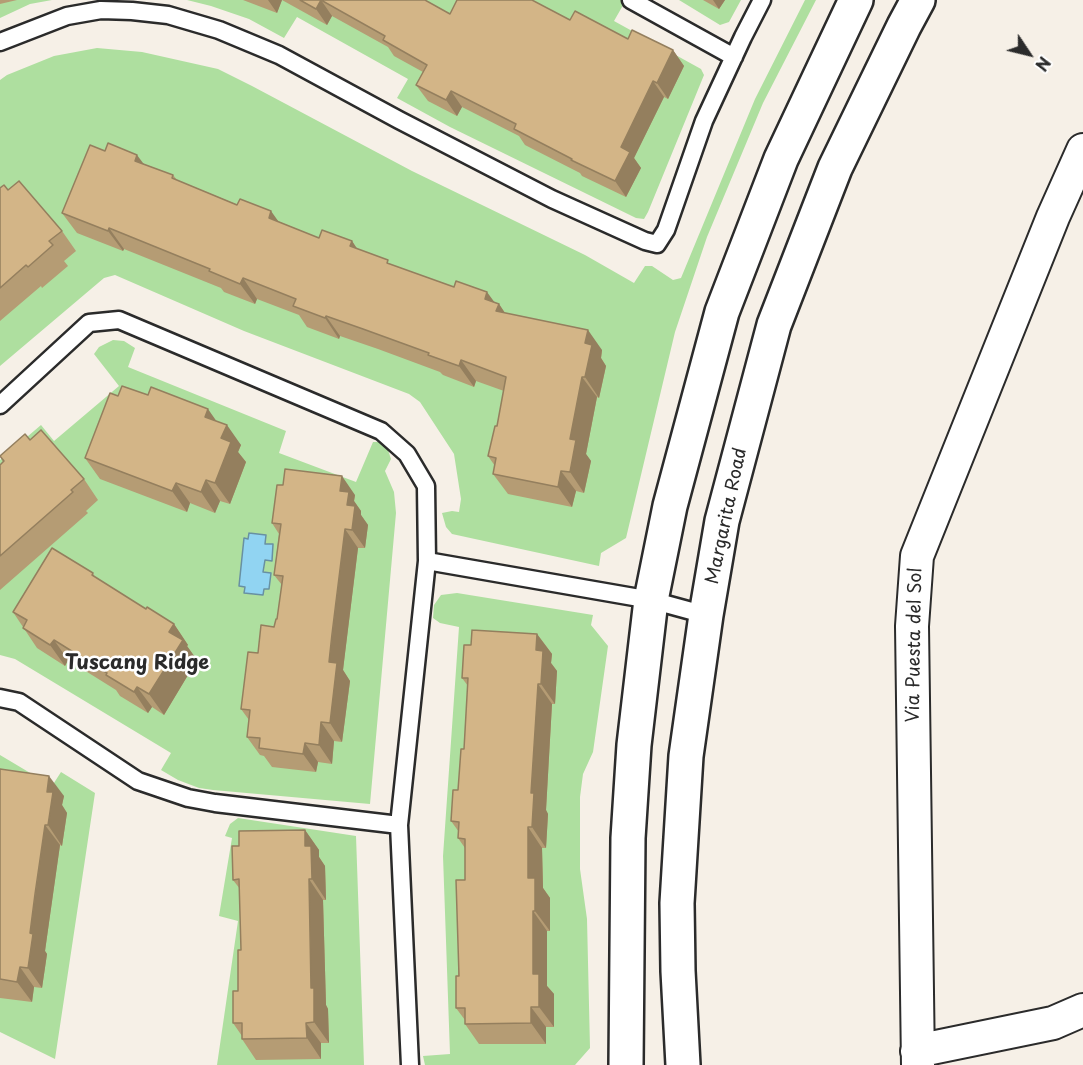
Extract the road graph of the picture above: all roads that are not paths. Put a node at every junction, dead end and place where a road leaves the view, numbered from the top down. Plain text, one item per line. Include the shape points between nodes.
1 (631, 0) edge
2 (762, 0) edge
3 (856, 0) edge
4 (918, 0) edge
5 (0, 42) edge
6 (734, 57) junction
7 (1083, 150) edge
8 (0, 405) edge
9 (427, 561) junction
10 (651, 600) junction
11 (706, 615) junction
12 (0, 698) edge
13 (399, 825) junction
14 (1083, 1010) edge
15 (918, 1058) edge
16 (410, 1065) edge
17 (626, 1065) edge
18 (683, 1065) edge

1 - 6 lane
2 - 6 lane
3 - 10 main road via 781,159 722,312 670,506
4 - 11 main road, Margarita Road via 834,168 774,325 722,521
5 - 6 lane via 67,16 101,10 168,15 219,30 279,55 552,198 657,244 666,230 704,121
7 - 15 street, Via Puesta del Sol via 917,556 912,626
8 - 9 lane via 89,323 119,320 381,431 407,454 426,486
9 - 10 lane
9 - 13 lane
10 - 11 lane
10 - 17 main road via 628,838
11 - 18 main road, Margarita Road via 686,756 677,903
12 - 13 lane via 19,702 138,781 188,798
13 - 16 lane
14 - 15 street via 1053,1023

